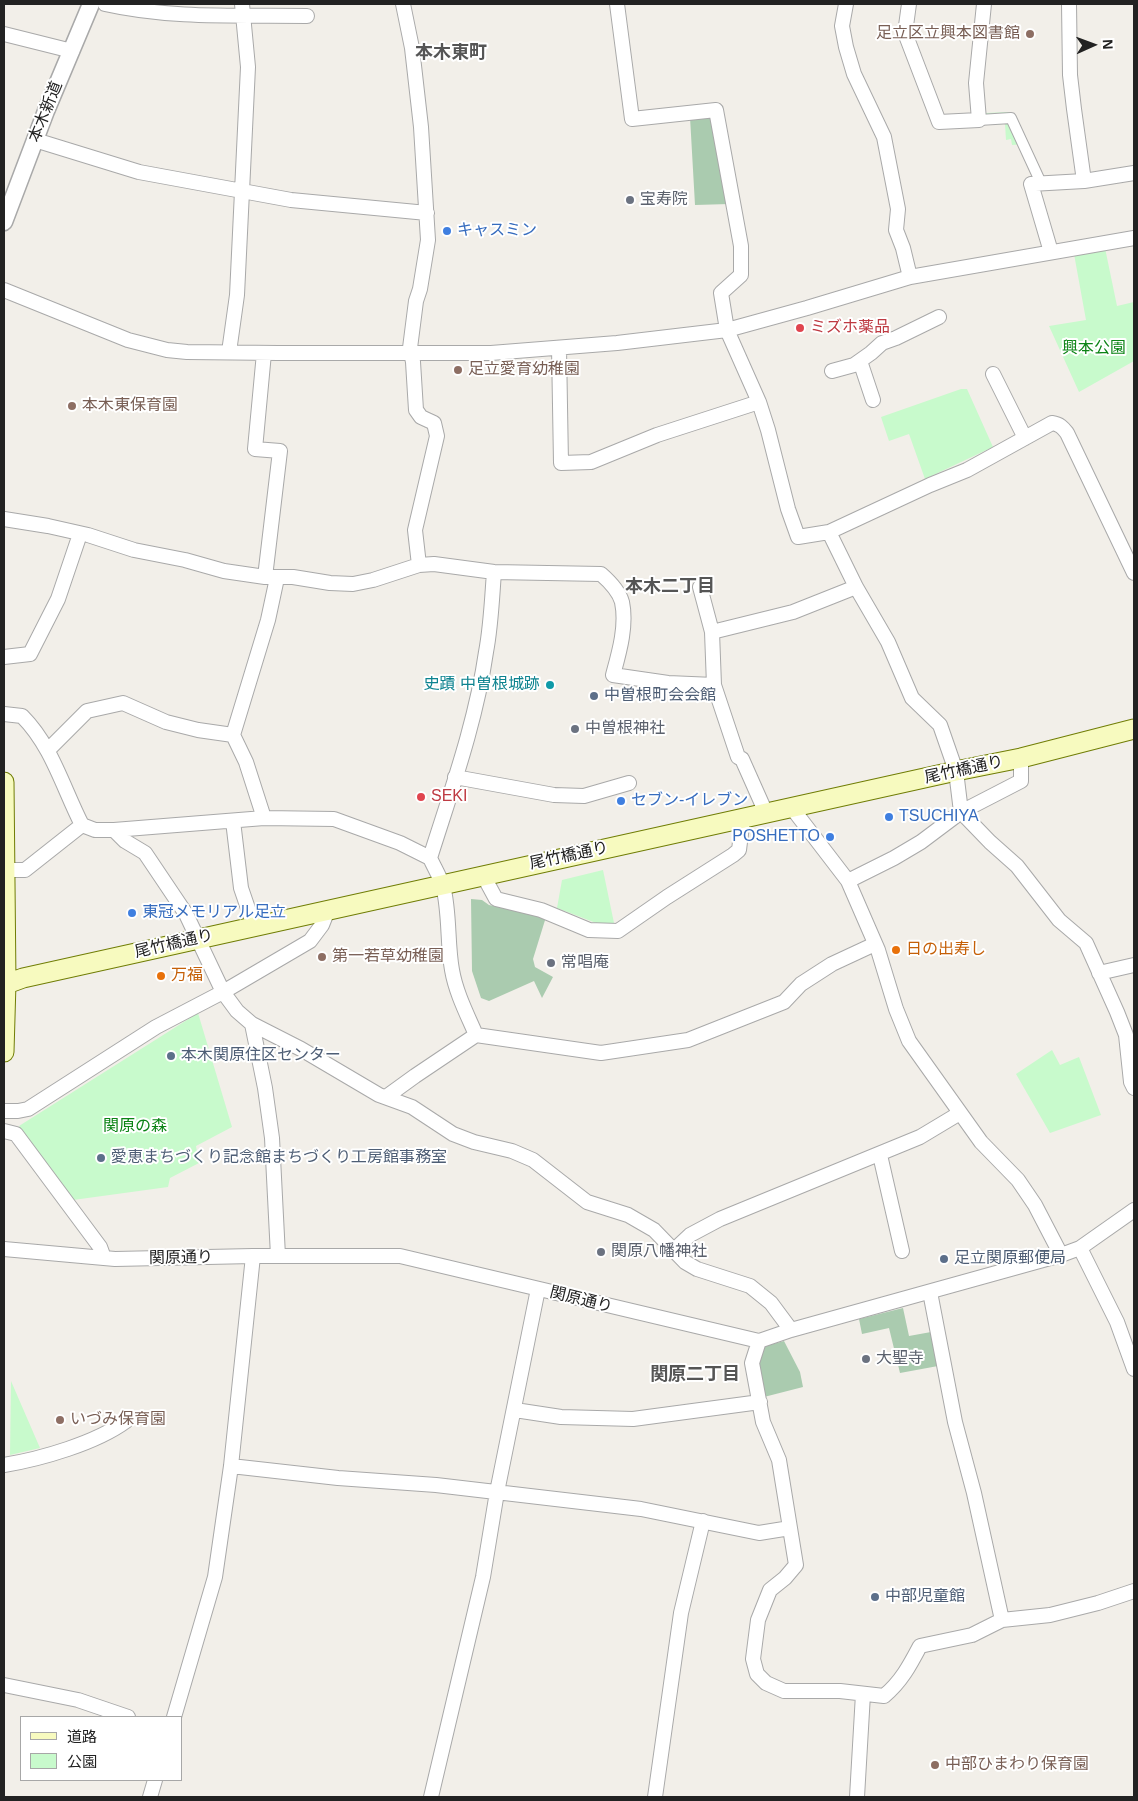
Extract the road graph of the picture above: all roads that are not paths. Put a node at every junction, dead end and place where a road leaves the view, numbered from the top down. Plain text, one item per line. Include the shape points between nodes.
1 (91, 4) edge
2 (105, 4) edge
3 (403, 4) edge
4 (617, 4) edge
5 (846, 4) edge
6 (909, 4) edge
7 (984, 4) edge
8 (1069, 4) edge
9 (242, 9) edge
10 (307, 16) dead end
11 (4, 34) edge
12 (72, 52) junction
13 (979, 120) junction
14 (35, 140) junction
15 (1134, 173) edge
16 (1084, 182) junction
17 (1041, 183) junction
18 (243, 191) junction
19 (427, 213) junction
20 (4, 222) edge
21 (1134, 238) edge
22 (1051, 252) junction
23 (910, 277) junction
24 (4, 290) edge
25 (939, 317) dead end
26 (727, 330) junction
27 (559, 348) junction
28 (229, 352) junction
29 (264, 353) junction
30 (410, 354) junction
31 (860, 361) junction
32 (832, 371) dead end
33 (993, 374) dead end
34 (873, 400) dead end
35 (759, 402) junction
36 (1025, 438) junction
37 (4, 519) edge
38 (829, 532) junction
39 (80, 534) junction
40 (419, 565) junction
41 (494, 572) junction
42 (1134, 573) edge
43 (271, 578) junction
44 (700, 587) dead end
45 (856, 587) junction
46 (712, 632) junction
47 (4, 657) edge
48 (714, 685) junction
49 (4, 714) edge
50 (1134, 729) edge
51 (233, 735) junction
52 (48, 750) junction
53 (1021, 758) junction
54 (956, 771) junction
55 (455, 777) junction
56 (4, 782) edge
57 (629, 784) dead end
58 (792, 808) junction
59 (961, 812) junction
60 (766, 813) junction
61 (264, 818) junction
62 (743, 818) junction
63 (233, 821) junction
64 (82, 825) junction
65 (114, 830) junction
66 (430, 858) junction
67 (6, 870) junction
68 (482, 875) junction
69 (848, 881) junction
70 (442, 884) junction
71 (5, 903) edge
72 (328, 910) junction
73 (254, 926) junction
74 (198, 939) junction
75 (876, 944) junction
76 (1134, 965) edge
77 (1099, 973) junction
78 (5, 984) edge
79 (223, 992) junction
80 (252, 1024) junction
81 (476, 1035) junction
82 (4, 1052) edge
83 (1134, 1088) edge
84 (386, 1097) junction
85 (4, 1111) edge
86 (960, 1113) junction
87 (4, 1131) edge
88 (880, 1155) junction
89 (1134, 1210) edge
90 (1080, 1248) junction
91 (4, 1249) edge
92 (674, 1250) junction
93 (902, 1251) dead end
94 (1061, 1255) junction
95 (253, 1256) junction
96 (278, 1256) junction
97 (104, 1258) junction
98 (538, 1289) junction
99 (930, 1292) junction
100 (791, 1330) junction
101 (759, 1341) junction
102 (1134, 1369) edge
103 (760, 1402) junction
104 (515, 1410) junction
105 (126, 1421) dead end
106 (4, 1465) edge
107 (231, 1466) junction
108 (497, 1492) junction
109 (703, 1521) junction
110 (790, 1528) junction
111 (1134, 1591) edge
112 (1002, 1620) junction
113 (4, 1686) edge
114 (863, 1694) junction
115 (125, 1716) edge
116 (174, 1716) edge
117 (155, 1781) edge
118 (150, 1797) edge
119 (431, 1797) edge
120 (655, 1797) edge
121 (857, 1797) edge

1 - 12 street, 本木新道
2 - 9 street via 152,13
3 - 19 street via 412,48
4 - 26 street via 632,120 716,110 741,246 740,275 721,293
5 - 23 street via 842,26 846,47 854,74 884,137 898,210 896,230
6 - 13 street via 905,33 938,122
7 - 13 street via 976,83
8 - 16 street via 1071,84
9 - 10 street
9 - 18 street via 248,67
11 - 12 street
12 - 14 street, 本木新道
13 - 17 street via 1011,118
14 - 18 street via 139,172
14 - 20 street, 本木新道
15 - 16 street
16 - 17 street
17 - 22 street via 1032,184
18 - 19 street via 291,200
18 - 28 street via 237,295
19 - 30 street via 428,240
21 - 22 street
22 - 23 street
23 - 26 street
24 - 28 street via 128,340 167,350
25 - 31 street via 882,343
26 - 27 street
26 - 35 street
27 - 30 street
27 - 35 street via 561,463 591,462 657,435
28 - 29 street
29 - 30 street
29 - 43 street via 255,449 280,451
30 - 40 street via 416,410 421,417 434,423 437,436 415,530
31 - 32 street
31 - 34 street
33 - 36 street
35 - 38 street via 798,537
36 - 38 street via 967,470
36 - 42 street via 1052,424 1060,425 1067,433
37 - 39 street
38 - 45 street
39 - 43 street via 224,572
39 - 47 street via 58,599 30,654
40 - 41 street
40 - 43 street via 353,584 293,577
41 - 48 street via 601,574 622,601 621,643 613,675 668,683
41 - 55 street via 486,652
43 - 51 street via 268,620
44 - 46 street
45 - 46 street via 793,612
45 - 54 street via 888,642 912,698 940,725
46 - 48 street
48 - 60 street via 738,757 742,759
49 - 52 street via 22,716 33,726
50 - 53 main road, 尾竹橋通り
51 - 52 street via 166,722 123,703 87,711
51 - 61 street via 246,762
52 - 64 street
53 - 54 main road, 尾竹橋通り
53 - 59 street via 1021,781
54 - 58 main road, 尾竹橋通り
54 - 59 street
55 - 57 street via 554,795 584,796
55 - 66 street
56 - 67 main road
58 - 60 main road, 尾竹橋通り
58 - 69 street
59 - 69 street via 921,842
59 - 77 street via 1017,866 1059,920 1086,943
60 - 62 main road, 尾竹橋通り
61 - 63 street
61 - 66 street via 334,820 400,843
62 - 68 main road, 尾竹橋通り
62 - 68 street via 739,850 618,931 589,930 542,910 496,899
63 - 65 street
63 - 73 street via 241,888
64 - 65 street via 95,830
64 - 67 street via 25,870
65 - 74 street via 145,853 186,914
66 - 70 street
67 - 71 main road
68 - 70 main road, 尾竹橋通り
69 - 75 street
70 - 72 main road, 尾竹橋通り
70 - 81 street via 452,972
71 - 78 main road
72 - 73 main road, 尾竹橋通り
72 - 79 street via 310,941
73 - 74 main road, 尾竹橋通り
74 - 78 main road, 尾竹橋通り
74 - 79 street
75 - 81 street via 832,964 801,984 784,1002 688,1040 601,1053
75 - 86 street via 909,1041
76 - 77 street
77 - 83 street via 1126,1035
78 - 82 main road
79 - 80 street
79 - 85 street via 156,1027 28,1109
80 - 84 street
80 - 96 street via 272,1138
81 - 84 street
84 - 92 street via 412,1107 453,1134 533,1160 587,1202 628,1215 654,1230
86 - 88 street via 920,1137
86 - 94 street via 1018,1180
87 - 97 street via 16,1134 100,1247
88 - 92 street via 720,1219 690,1235
88 - 93 street
89 - 90 street
90 - 94 street
90 - 102 street via 1117,1322
91 - 97 street, 関原通り
92 - 100 street via 697,1269 750,1286 771,1303
94 - 99 street
95 - 96 street, 関原通り
95 - 97 street, 関原通り
95 - 107 street
96 - 98 street, 関原通り via 400,1256
98 - 101 street, 関原通り
98 - 104 street
99 - 100 street
99 - 112 street via 955,1422
100 - 101 street
101 - 103 street via 752,1364
103 - 104 street via 633,1419 561,1417
103 - 110 street via 763,1422 779,1460
104 - 108 street
105 - 106 street via 113,1430 45,1457
107 - 108 street
107 - 116 street via 215,1578
108 - 109 street via 641,1509
108 - 119 street via 483,1577
109 - 110 street via 759,1533
109 - 120 street via 681,1613
110 - 114 street via 796,1564 770,1590 758,1620 753,1659 757,1674 766,1683 784,1691
111 - 112 street via 1050,1614
112 - 114 street via 972,1635 920,1646 894,1688 884,1696
113 - 115 street via 78,1700
114 - 121 street
117 - 118 street

